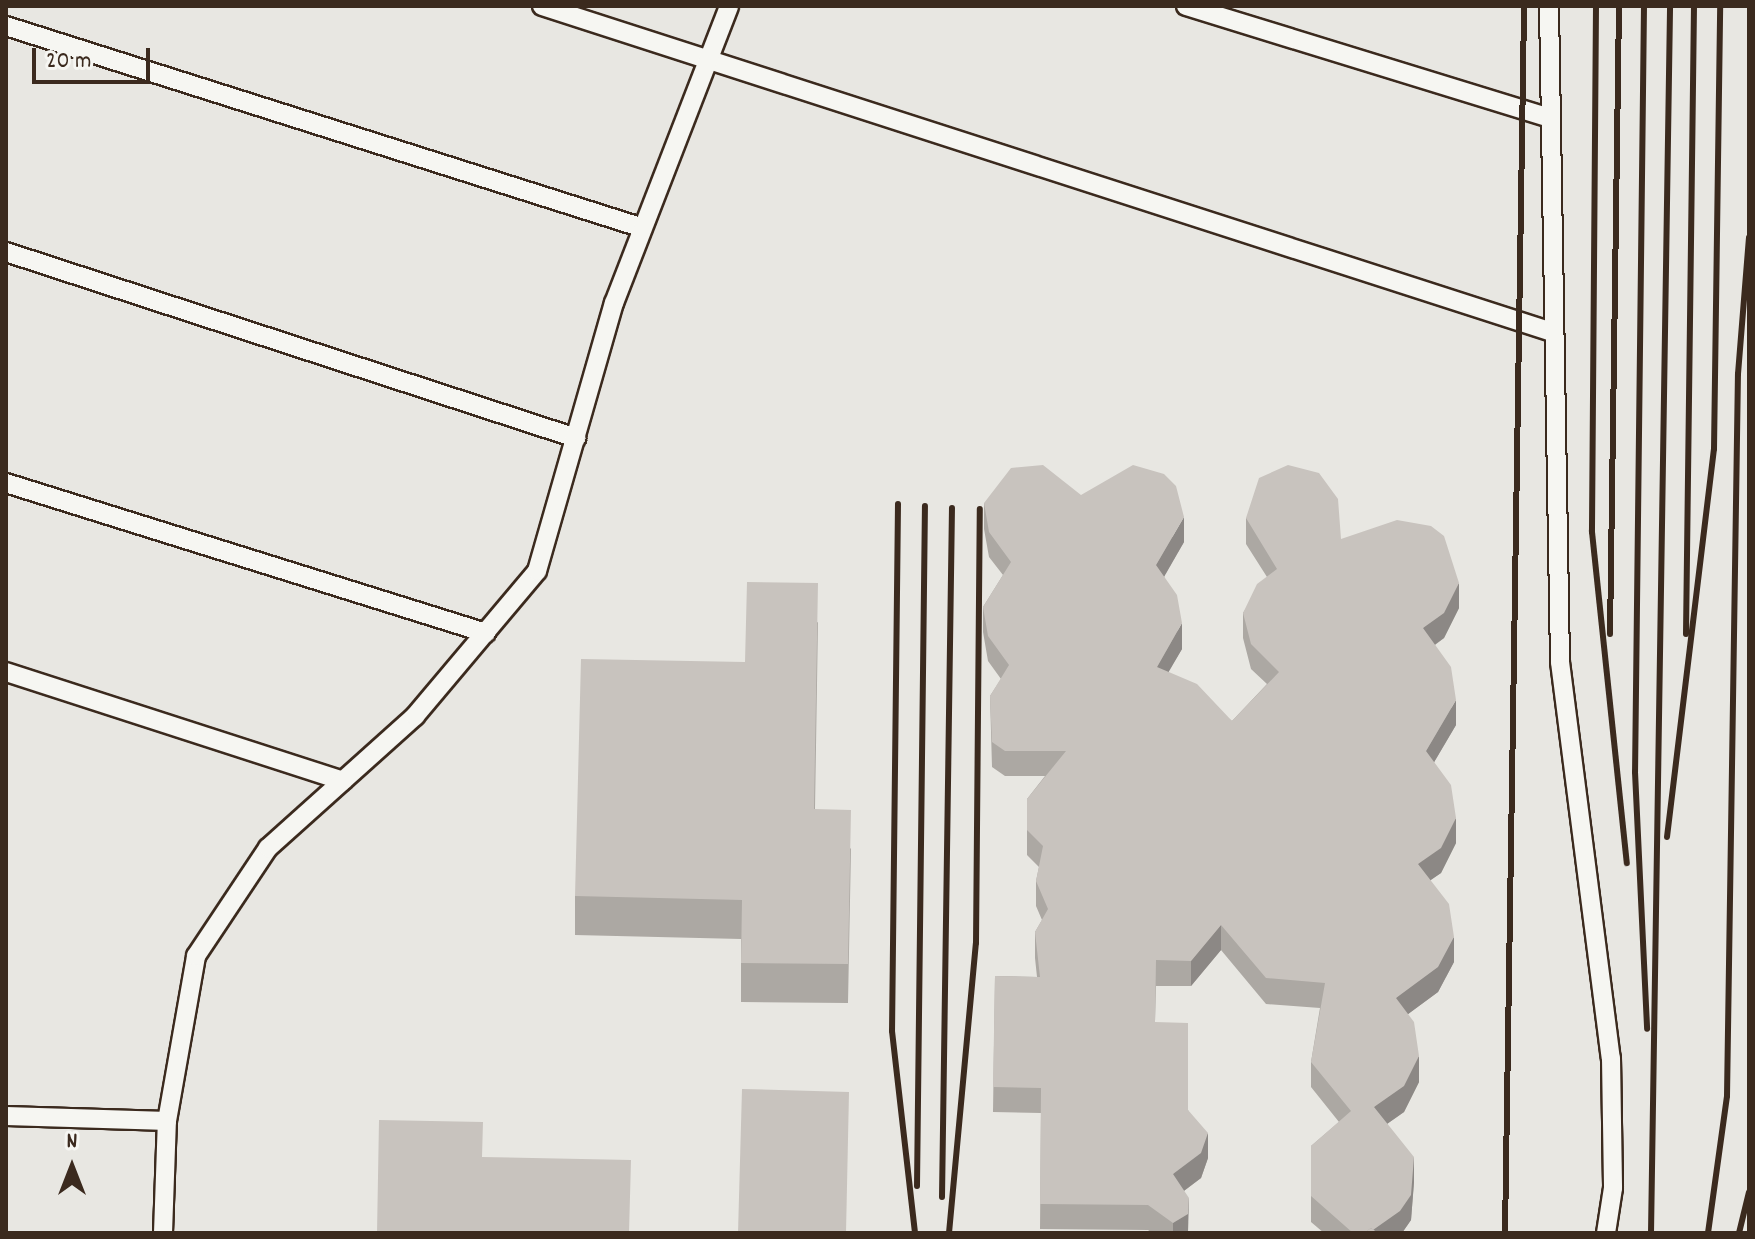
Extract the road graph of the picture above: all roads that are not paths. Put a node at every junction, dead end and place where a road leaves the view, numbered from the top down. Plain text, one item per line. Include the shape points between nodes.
1 (542, 6) edge
2 (729, 6) edge
3 (1186, 6) edge
4 (1549, 6) edge
5 (6, 26) edge
6 (708, 60) junction
7 (1547, 117) junction
8 (643, 228) junction
9 (6, 252) edge
10 (1549, 331) junction
11 (576, 438) junction
12 (6, 483) edge
13 (486, 633) junction
14 (6, 672) edge
15 (343, 781) junction
16 (6, 1116) edge
17 (167, 1121) junction
18 (163, 1233) edge
19 (1606, 1233) edge

1 - 6 lane
2 - 6 lane
3 - 7 lane
4 - 7 lane
5 - 8 lane
6 - 8 lane
6 - 10 lane
7 - 10 lane
8 - 11 lane
9 - 11 lane
10 - 19 lane via 1560,662 1611,1058 1613,1188
11 - 13 lane via 537,571
12 - 13 lane
13 - 15 lane via 415,716
14 - 15 lane
15 - 17 lane via 268,848 196,956
16 - 17 lane
17 - 18 lane

